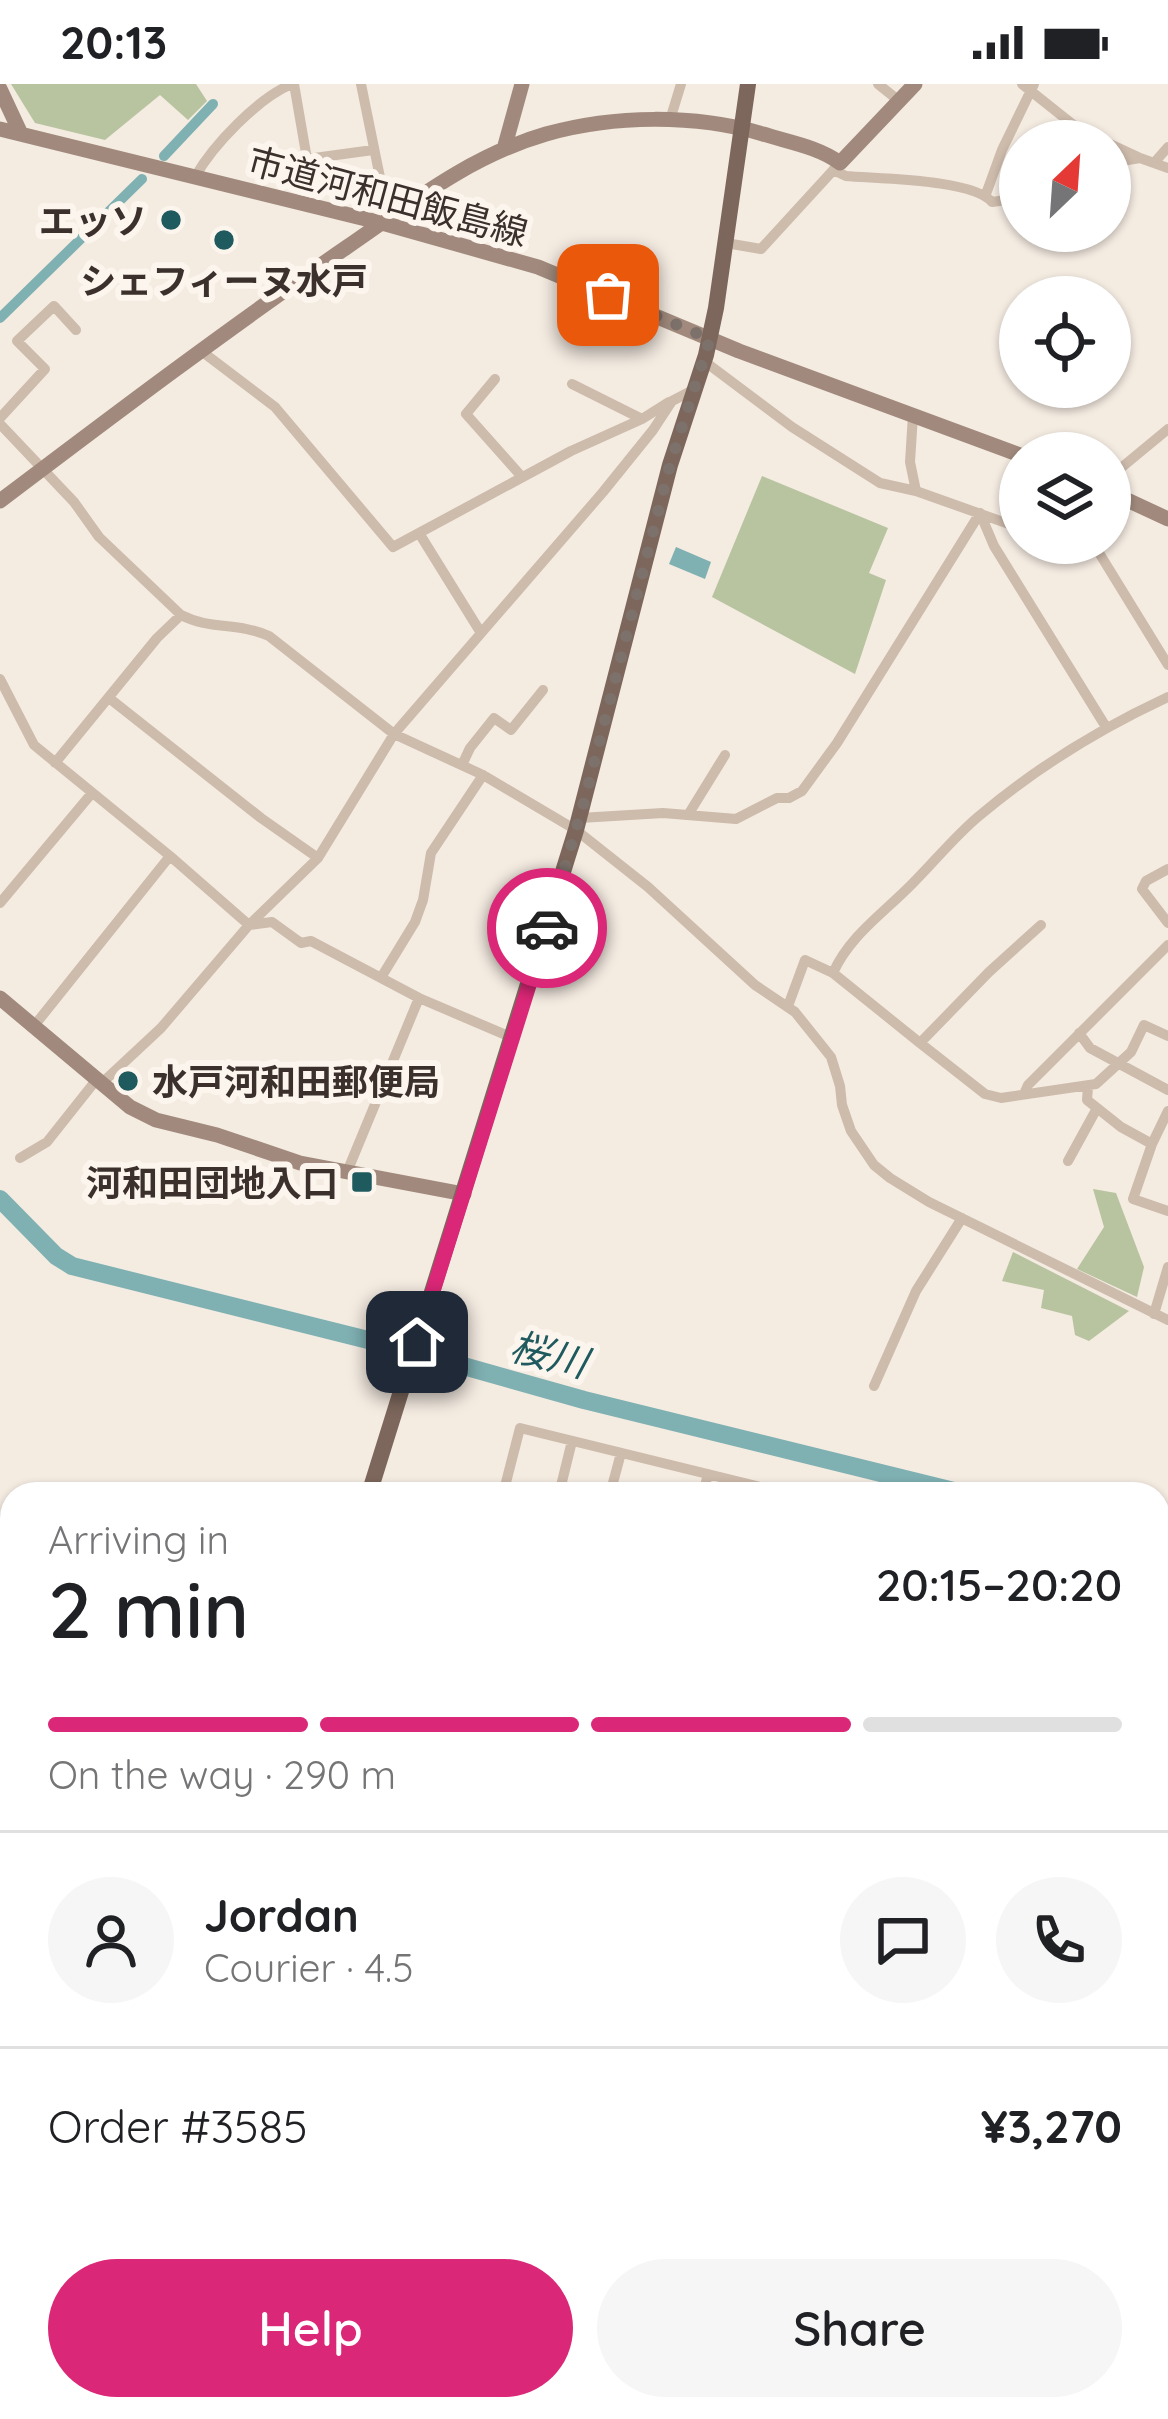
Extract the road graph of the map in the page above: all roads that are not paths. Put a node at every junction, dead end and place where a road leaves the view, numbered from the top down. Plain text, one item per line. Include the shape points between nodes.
1 (293, 84) edge
2 (361, 84) edge
3 (681, 84) edge
4 (748, 84) edge
5 (878, 84) edge
6 (915, 84) edge
7 (516, 86) edge
8 (1029, 87) edge
9 (0, 89) edge
10 (898, 100) junction
11 (670, 120) junction
12 (1069, 120) edge
13 (0, 129) edge
14 (744, 129) junction
15 (21, 134) junction
16 (1168, 147) edge
17 (504, 149) junction
18 (373, 150) junction
19 (1131, 153) edge
20 (1141, 158) junction
21 (1131, 160) edge
22 (1154, 163) junction
23 (837, 166) junction
24 (1168, 168) edge
25 (195, 177) junction
26 (986, 194) junction
27 (999, 201) edge
28 (382, 223) junction
29 (726, 243) junction
30 (76, 330) dead end
31 (710, 339) junction
32 (200, 350) junction
33 (704, 361) junction
34 (495, 379) dead end
35 (572, 384) dead end
36 (695, 389) junction
37 (671, 401) junction
38 (913, 415) junction
39 (642, 419) junction
40 (0, 421) edge
41 (1168, 429) edge
42 (999, 447) edge
43 (1131, 460) edge
44 (44, 468) junction
45 (522, 477) junction
46 (916, 491) junction
47 (0, 501) edge
48 (1131, 502) edge
49 (980, 513) junction
50 (1168, 519) edge
51 (999, 520) edge
52 (419, 533) junction
53 (1106, 564) edge
54 (181, 614) junction
55 (481, 633) junction
56 (1168, 665) edge
57 (0, 679) edge
58 (543, 690) dead end
59 (1168, 697) edge
60 (109, 698) junction
61 (1106, 727) junction
62 (394, 734) junction
63 (725, 755) dead end
64 (55, 763) junction
65 (462, 765) junction
66 (483, 775) junction
67 (92, 793) junction
68 (688, 815) junction
69 (578, 824) junction
70 (170, 856) junction
71 (318, 858) junction
72 (1168, 869) edge
73 (0, 903) edge
74 (1168, 923) edge
75 (249, 926) junction
76 (1041, 926) dead end
77 (1168, 945) edge
78 (833, 973) junction
79 (382, 976) junction
80 (0, 998) edge
81 (419, 998) junction
82 (788, 1006) junction
83 (34, 1026) junction
84 (1079, 1033) junction
85 (1168, 1036) edge
86 (513, 1038) junction
87 (920, 1043) junction
88 (1117, 1064) junction
89 (99, 1081) junction
90 (1088, 1087) junction
91 (1168, 1090) edge
92 (1024, 1094) junction
93 (1096, 1110) junction
94 (1168, 1111) edge
95 (1153, 1144) junction
96 (20, 1158) dead end
97 (1067, 1161) dead end
98 (347, 1172) junction
99 (464, 1194) junction
100 (1168, 1211) edge
101 (962, 1218) junction
102 (1168, 1267) edge
103 (1154, 1314) junction
104 (1168, 1320) edge
105 (874, 1386) dead end
106 (572, 1441) junction
107 (621, 1453) junction
108 (708, 1474) junction
109 (373, 1482) edge
110 (506, 1482) edge
111 (562, 1482) edge
112 (613, 1482) edge
113 (706, 1482) edge
114 (726, 1482) edge

1 - 18 street via 307,159
1 - 25 street via 262,102
2 - 18 street
3 - 11 street
4 - 14 main road
5 - 10 street
6 - 10 street
7 - 17 street
8 - 12 street
8 - 26 street
9 - 15 street
10 - 23 street
11 - 14 street
11 - 17 street via 581,126
13 - 15 street, 市道河和田飯島線
14 - 23 street via 825,154
14 - 29 main road
15 - 25 street, 市道河和田飯島線
16 - 22 street
17 - 28 street
18 - 28 street
19 - 20 street
20 - 21 street
20 - 22 street
22 - 24 street
23 - 26 street via 846,176
23 - 29 street via 761,249
25 - 28 street, 市道河和田飯島線
26 - 27 street
28 - 31 street, 市道河和田飯島線 via 538,266
28 - 32 street
29 - 31 main road
30 - 40 street via 54,306 17,341 45,369
31 - 33 main road
31 - 38 street, 市道河和田飯島線
32 - 44 street
32 - 52 street via 275,406 393,547
33 - 36 main road
33 - 46 street via 841,460 880,483
34 - 45 street via 466,414
35 - 39 street
36 - 37 street
36 - 69 main road
37 - 39 street
37 - 55 street
38 - 42 street, 市道河和田飯島線
38 - 46 street
39 - 45 street
40 - 44 street
41 - 43 street
44 - 47 street
44 - 54 street via 100,537
45 - 52 street
46 - 49 street
48 - 50 street
49 - 51 street
49 - 61 street
49 - 68 street via 802,790 736,819
52 - 55 street
53 - 56 street
54 - 60 street
54 - 62 street via 269,636
55 - 62 street
57 - 64 street via 34,745
58 - 65 street via 511,730 494,718
59 - 61 street
60 - 64 street
60 - 71 street
61 - 78 street via 979,816 870,923
62 - 65 street
62 - 71 street
63 - 68 street
64 - 67 street
65 - 66 street
66 - 69 street
66 - 79 street via 430,853 415,922
67 - 70 street
67 - 73 street
68 - 69 street
69 - 82 street
69 - 86 main road
70 - 75 street
70 - 83 street
71 - 75 street
72 - 74 street via 1142,890
75 - 79 street via 272,922 302,944 311,941
75 - 89 street via 161,1028
76 - 87 street
77 - 84 street
78 - 82 street via 806,960
78 - 87 street
79 - 81 street
80 - 83 street
81 - 86 street
81 - 98 street
82 - 101 street via 831,1058 845,1117 874,1165
83 - 89 street
84 - 88 street
84 - 92 street
85 - 88 street via 1144,1024
86 - 99 main road
87 - 92 street via 985,1094
88 - 90 street
88 - 91 street
89 - 96 street via 47,1142
89 - 98 street via 155,1120
90 - 92 street
90 - 93 street
93 - 95 street
93 - 97 street
94 - 95 street
95 - 100 street via 1133,1199
98 - 99 street
99 - 109 main road
101 - 103 street
101 - 105 street via 916,1291
102 - 103 street
103 - 104 street
106 - 107 street
106 - 110 street via 520,1428
106 - 111 street
107 - 108 street
107 - 112 street
108 - 113 street
108 - 114 street

